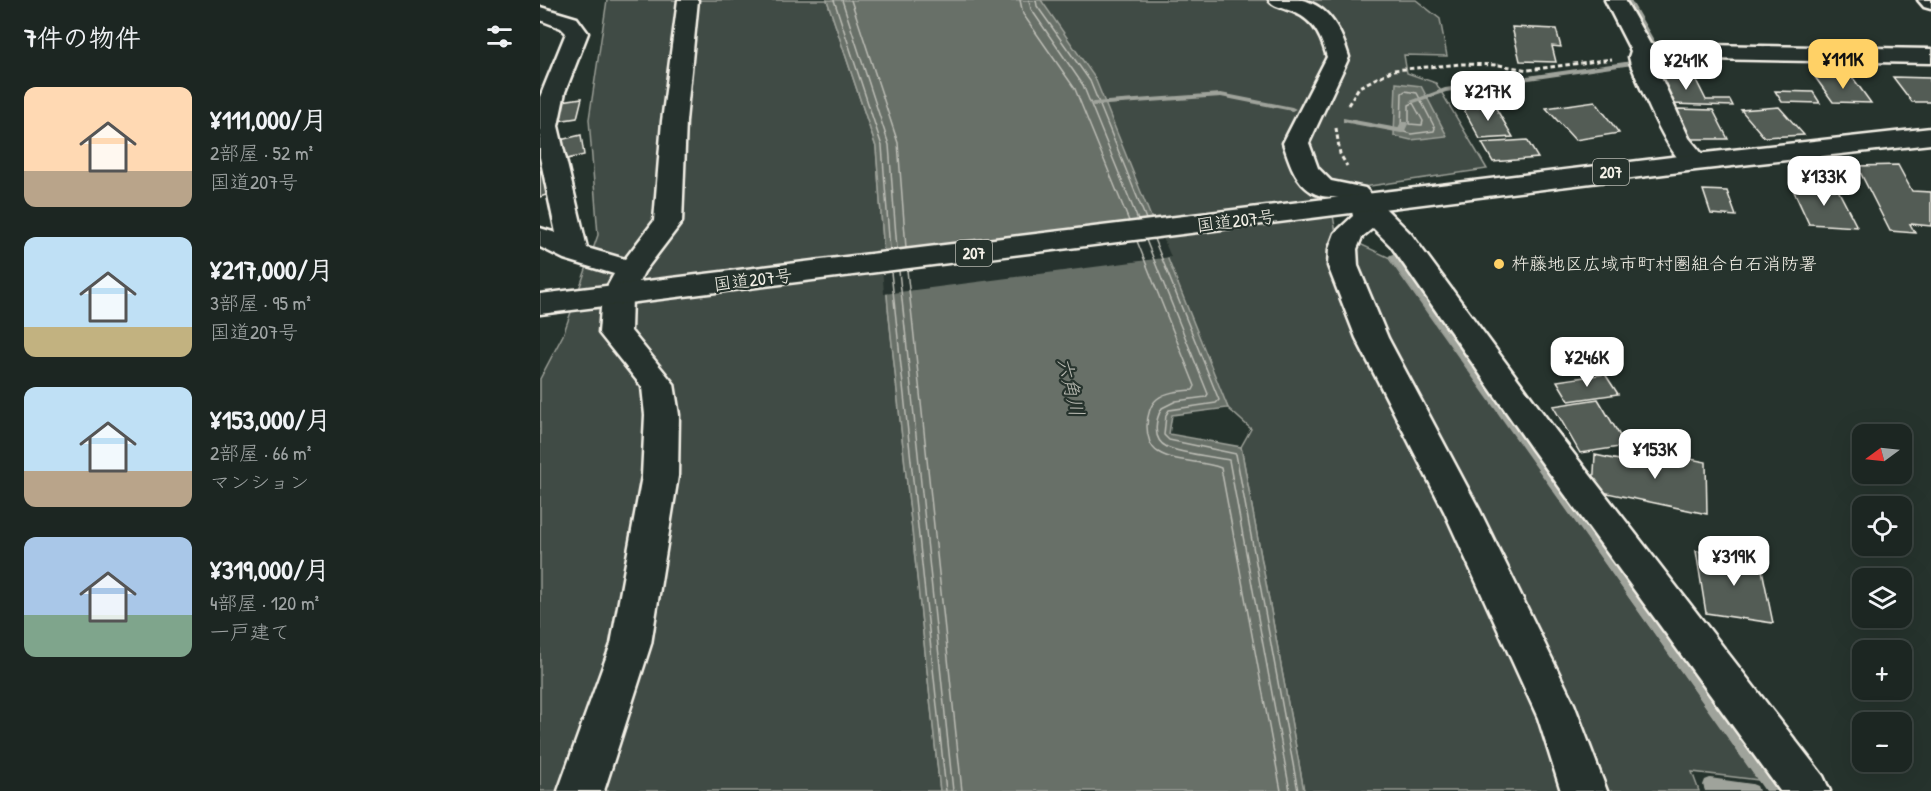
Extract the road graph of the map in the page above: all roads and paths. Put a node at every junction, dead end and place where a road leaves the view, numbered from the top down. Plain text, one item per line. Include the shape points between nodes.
1 (688, 0) edge
2 (1279, 0) edge
3 (1615, 0) edge
4 (540, 12) edge
5 (1931, 56) edge
6 (1641, 58) junction
7 (1347, 107) dead end
8 (1336, 126) dead end
9 (1931, 136) edge
10 (1696, 162) junction
11 (1360, 200) junction
12 (540, 236) edge
13 (574, 253) junction
14 (624, 283) junction
15 (540, 304) edge
16 (580, 791) edge
17 (1584, 791) edge
18 (1807, 791) edge

1 - 14 main road via 674,121 668,222
2 - 11 main road via 1302,7 1322,20 1338,57 1296,143 1306,171 1322,187
3 - 6 main road
4 - 13 main road via 569,23 577,33 554,92 546,126
5 - 6 main road
6 - 7 path via 1528,70 1461,64 1393,70 1359,87
6 - 10 main road via 1678,140
8 - 11 path via 1340,154 1356,183
9 - 10 main road, 国道207号 / 207
10 - 11 main road, 国道207号 / 207
11 - 14 main road, 国道207号 / 207 via 1291,214 658,291
11 - 17 main road via 1367,219 1349,233 1343,249 1343,266 1372,338 1462,511 1559,718
11 - 18 main road via 1401,240 1544,440
12 - 13 main road
13 - 14 main road
14 - 15 main road, 国道207号 / 207
14 - 16 main road via 615,333 658,384 662,415 660,476 631,644

